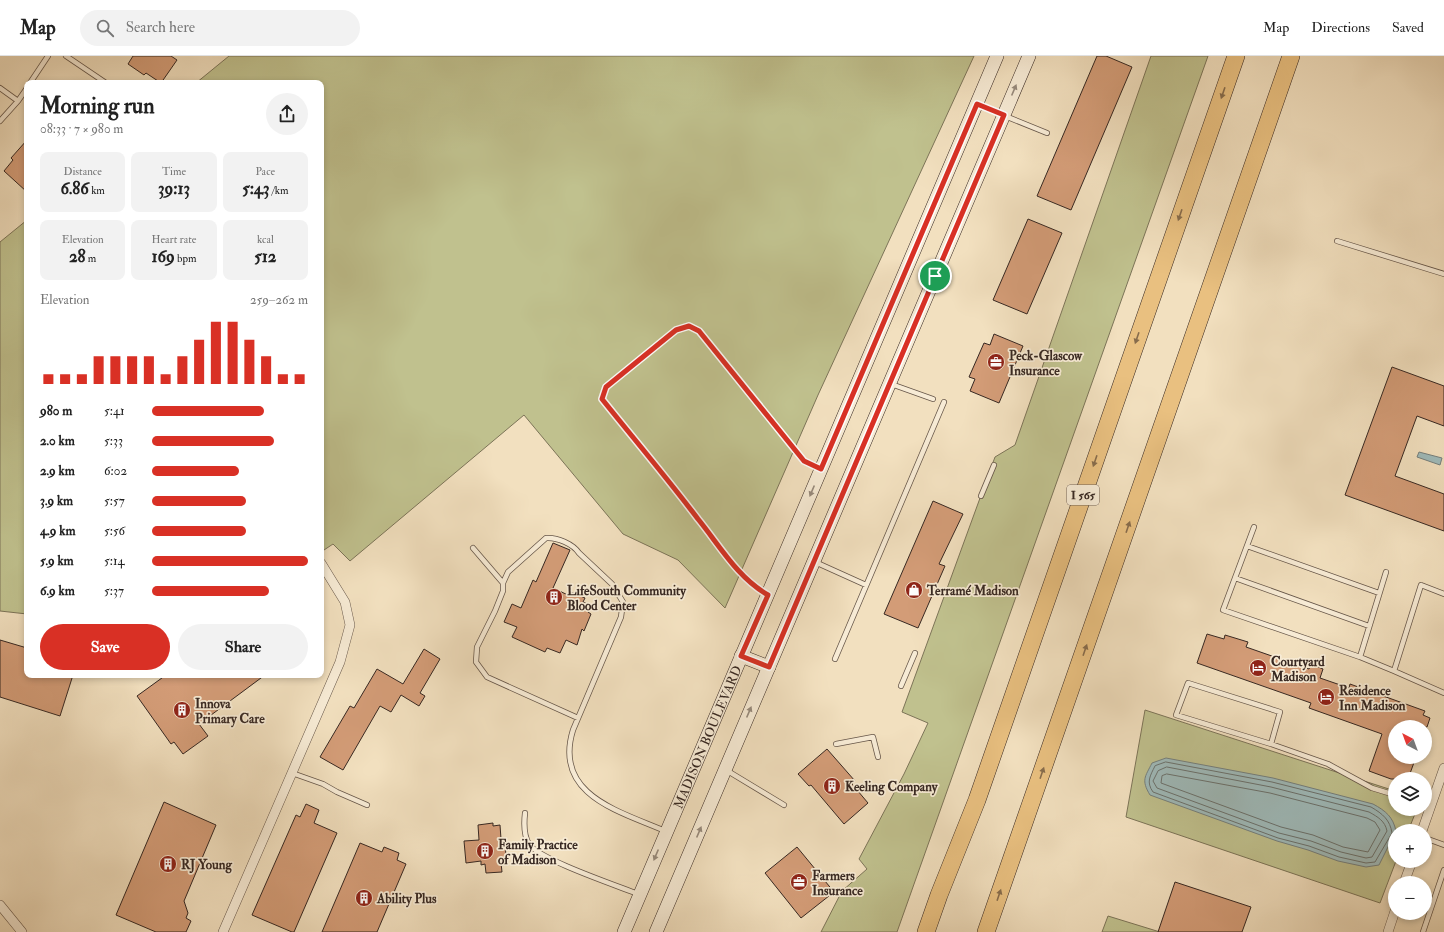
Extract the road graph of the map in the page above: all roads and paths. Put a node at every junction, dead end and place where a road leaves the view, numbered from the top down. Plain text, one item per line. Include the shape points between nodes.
1 (48, 56) edge
2 (66, 56) edge
3 (997, 56) edge
4 (1029, 56) edge
5 (1236, 56) edge
6 (1291, 56) edge
7 (32, 80) edge
8 (102, 80) edge
9 (0, 88) edge
10 (24, 92) edge
11 (18, 101) junction
12 (977, 104) junction
13 (1004, 115) junction
14 (0, 122) edge
15 (1047, 133) dead end
16 (1337, 241) dead end
17 (1444, 274) edge
18 (890, 384) junction
19 (933, 399) dead end
20 (944, 402) dead end
21 (994, 465) dead end
22 (821, 469) junction
23 (981, 496) dead end
24 (1254, 527) dead end
25 (1247, 546) junction
26 (473, 548) dead end
27 (813, 562) junction
28 (324, 568) edge
29 (1386, 572) dead end
30 (1235, 578) junction
31 (503, 583) junction
32 (866, 585) junction
33 (1379, 593) junction
34 (1444, 594) edge
35 (768, 595) junction
36 (1370, 626) junction
37 (915, 653) dead end
38 (741, 656) junction
39 (1360, 657) junction
40 (835, 659) dead end
41 (769, 667) junction
42 (1394, 671) junction
43 (901, 686) dead end
44 (1444, 693) edge
45 (578, 718) junction
46 (836, 744) dead end
47 (1271, 744) junction
48 (878, 756) dead end
49 (1444, 768) edge
50 (725, 770) junction
51 (292, 773) junction
52 (1388, 793) edge
53 (1432, 796) edge
54 (367, 805) dead end
55 (784, 805) dead end
56 (525, 813) dead end
57 (666, 832) junction
58 (1432, 841) edge
59 (1444, 845) edge
60 (1444, 870) edge
61 (640, 895) junction
62 (939, 895) junction
63 (0, 905) edge
64 (1392, 920) edge
65 (658, 931) edge
66 (22, 932) edge
67 (223, 932) edge
68 (624, 932) edge
69 (920, 932) edge
70 (926, 932) edge
71 (986, 932) edge
72 (1388, 932) edge
73 (1423, 932) edge

1 - 7 lane
2 - 8 lane
3 - 12 main road, MADISON BOULEVARD
13 -> 4 main road
5 -> 62 highway, I 565 via 977,800
71 -> 6 highway
9 - 11 lane
10 - 11 lane
11 - 14 lane
12 - 13 lane
12 - 22 main road, MADISON BOULEVARD
13 - 15 lane
13 - 18 main road
16 - 17 lane
18 - 19 lane
18 - 27 main road
20 - 32 lane
21 - 23 lane
22 -> 35 main road, MADISON BOULEVARD
22 - 35 lane via 804,461 699,331 689,326 676,330 606,387 602,399 740,574 752,586
24 - 25 lane
25 - 30 lane
25 - 33 lane
26 - 31 lane
27 - 32 lane
27 - 41 main road
28 - 51 street via 345,602 350,625 340,662
29 - 33 lane
30 - 36 lane
30 - 39 lane via 1223,610
31 - 45 lane via 496,611 477,647 476,662 487,677
31 - 45 lane via 508,572 546,538 554,537 576,548 612,584 623,602 621,617
32 - 40 lane
33 - 36 lane
34 - 42 lane via 1421,584
35 - 38 main road, MADISON BOULEVARD
36 - 39 lane
37 - 43 lane
38 - 41 main road
38 - 57 main road, MADISON BOULEVARD
39 - 42 lane
50 -> 41 main road
42 - 44 lane
45 - 57 lane via 569,742 569,756 571,769 579,783 600,802
46 - 48 lane via 873,737
47 - 47 lane via 1176,715 1188,683 1280,712
47 - 52 lane via 1328,764 1372,788
49 - 53 street
50 - 55 lane
65 -> 50 main road
51 - 54 lane via 323,784
51 - 67 street
56 - 61 lane via 524,822 529,843 537,852
57 -> 61 main road, MADISON BOULEVARD
58 - 59 lane
60 - 73 lane
61 - 68 main road, MADISON BOULEVARD
62 - 69 highway
62 - 70 highway, I 565
63 - 66 street
64 - 72 street

